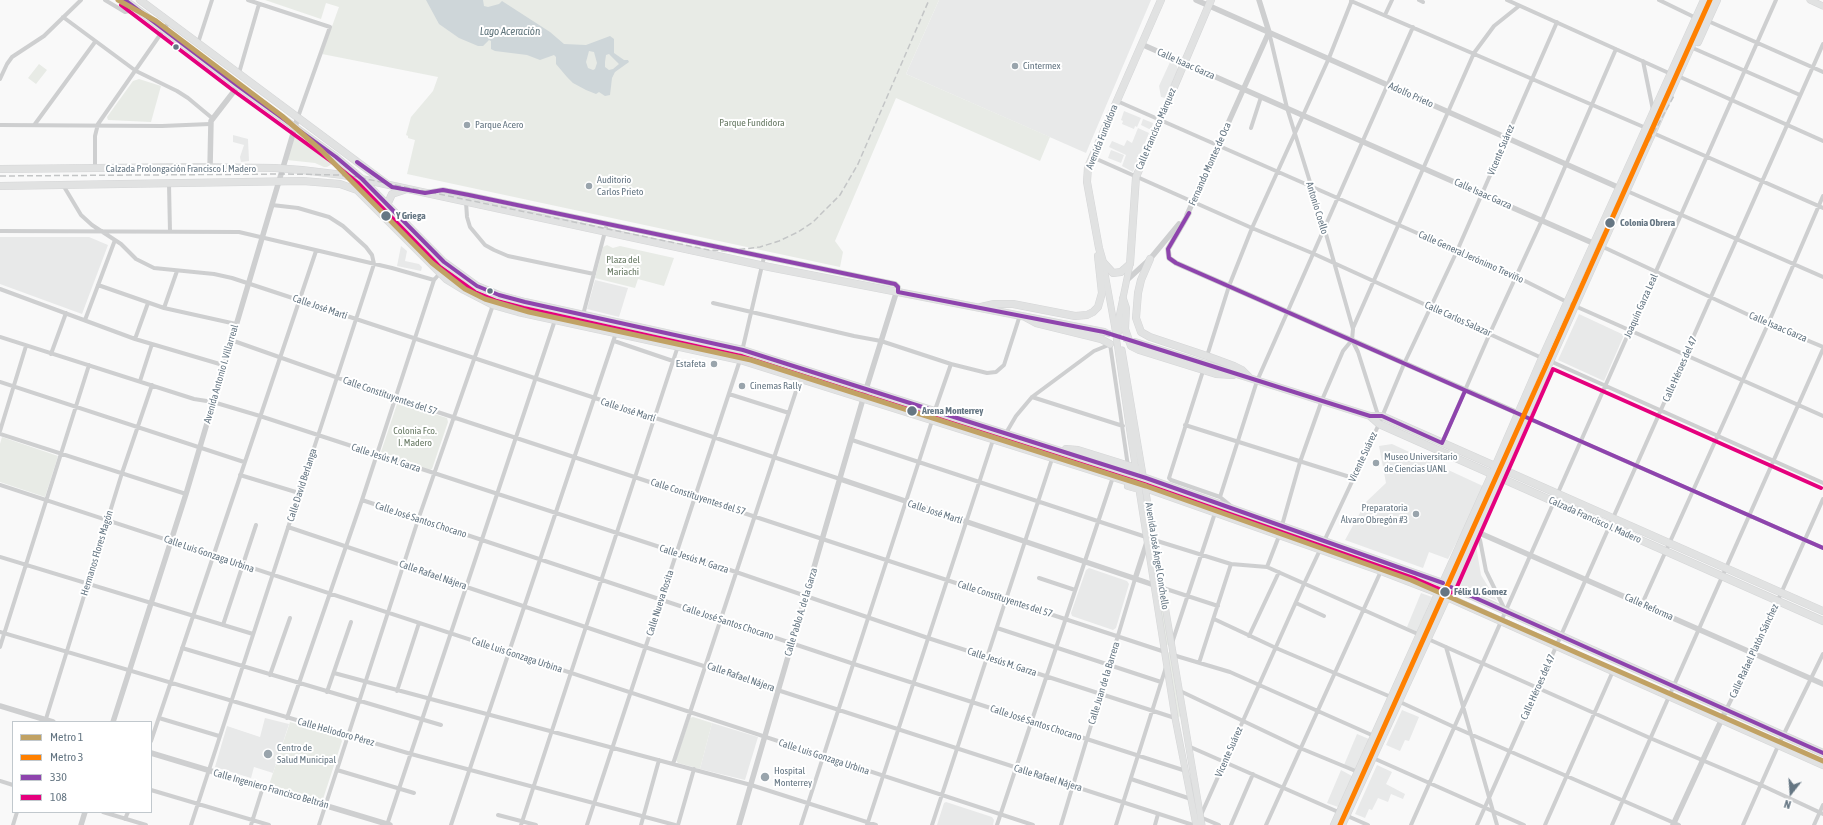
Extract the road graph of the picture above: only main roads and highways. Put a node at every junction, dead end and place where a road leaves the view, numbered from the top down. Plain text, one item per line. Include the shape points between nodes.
1 (125, 0) edge
2 (140, 0) edge
3 (1161, 0) edge
4 (1700, 0) edge
5 (1704, 0) edge
6 (1712, 0) edge
7 (1717, 0) edge
8 (1810, 0) edge
9 (1210, 3) edge
10 (1823, 6) edge
11 (1682, 58) junction
12 (1674, 75) junction
13 (0, 169) edge
14 (362, 179) junction
15 (0, 186) edge
16 (392, 187) junction
17 (406, 189) junction
18 (388, 205) junction
19 (1598, 245) junction
20 (1099, 248) junction
21 (1150, 259) road end
22 (444, 262) junction
23 (1103, 262) junction
24 (1130, 264) junction
25 (446, 278) junction
26 (1123, 300) junction
27 (978, 307) junction
28 (1022, 315) junction
29 (1115, 328) joint
30 (648, 330) junction
31 (1104, 332) tunnel mouth
32 (616, 333) junction
33 (1135, 342) tunnel mouth
34 (1110, 344) road end
35 (1239, 375) junction
36 (1253, 380) junction
37 (1370, 416) junction
38 (1006, 433) junction
39 (993, 440) junction
40 (1056, 449) junction
41 (1052, 459) junction
42 (1499, 469) junction
43 (1135, 471) junction
44 (1495, 476) junction
45 (1146, 478) dead end
46 (1142, 488) junction
47 (1149, 539) junction
48 (1443, 583) junction
49 (1452, 587) junction
50 (1438, 593) junction
51 (1447, 597) junction
52 (1823, 611) edge
53 (1823, 621) edge
54 (1171, 646) junction
55 (1164, 652) junction
56 (1823, 753) edge
57 (1823, 765) edge
58 (1344, 813) junction
59 (1195, 825) edge
60 (1202, 825) edge
61 (1334, 825) edge
62 (1342, 825) edge

1 - 14 main road
2 - 16 main road
3 - 20 main road, Avenida Fundidora via 1088,168 1087,182
4 - 11 main road via 1679,49
5 - 11 main road
6 - 11 main road
7 - 11 main road via 1691,56
8 - 10 main road
9 - 24 main road, Calle Francisco Márquez via 1136,177
11 - 12 main road
12 - 19 main road via 1619,188
12 - 19 main road via 1653,133 1627,191
13 - 14 main road, Calzada Prolongación Francisco I. Madero via 282,169
14 - 16 main road
14 - 18 main road
15 - 25 main road, Calzada Prolongación Francisco I. Madero via 331,182 357,190
16 - 17 main road
17 - 18 main road via 392,194
17 - 27 main road via 762,265
18 - 22 main road
19 - 42 main road via 1575,306 1526,417
19 - 42 main road via 1542,358 1518,413
20 - 23 main road, Avenida Fundidora
20 - 27 main road via 1102,293 1098,307 1093,312 1075,316 1003,303
21 - 36 main road via 1139,285 1136,312 1139,328 1145,335 1242,370
22 - 25 main road
22 - 30 main road via 477,286 499,295
23 - 24 main road via 1109,271 1116,273
23 - 29 main road, Avenida Fundidora
24 - 26 main road, Avenida José Ángel Conchello
25 - 32 main road via 493,305
26 - 35 main road via 1126,308 1125,329 1131,346 1203,371 1220,375
26 - 46 main road, Avenida José Ángel Conchello via 1119,329
27 - 28 main road
28 - 31 main road
28 - 34 main road via 1036,323 1101,339
29 - 43 main road, Avenida José Ángel Conchello
30 - 32 main road
30 - 38 main road via 743,350
32 - 39 main road via 740,360
33 - 35 main road, Calzada Francisco I. Madero
35 - 36 main road, Calzada Francisco I. Madero
36 - 37 main road, Calzada Francisco I. Madero
37 - 42 main road, Calzada Francisco I. Madero via 1380,416
37 - 44 main road, Calzada Francisco I. Madero via 1379,424
38 - 39 main road
38 - 40 main road
39 - 41 main road
40 - 43 main road
40 - 43 main road via 1078,450 1128,466
41 - 46 main road
41 - 46 main road
42 - 44 main road
42 - 52 main road, Calzada Francisco I. Madero
43 - 46 main road, Avenida José Ángel Conchello
44 - 48 main road
44 - 49 main road
44 - 53 main road, Calzada Francisco I. Madero
45 - 48 main road
46 - 47 main road, Avenida José Ángel Conchello
46 - 50 main road via 1320,549
47 - 54 main road, Avenida José Ángel Conchello via 1162,588
47 - 55 main road, Avenida José Ángel Conchello
48 - 49 main road
48 - 50 main road
49 - 51 main road
49 - 56 main road
50 - 51 main road
50 - 58 main road via 1358,772
51 - 57 main road
51 - 58 main road via 1400,702
54 - 55 main road
54 - 60 main road, Avenida José Ángel Conchello
55 - 59 main road, Avenida José Ángel Conchello
58 - 61 main road
58 - 62 main road

